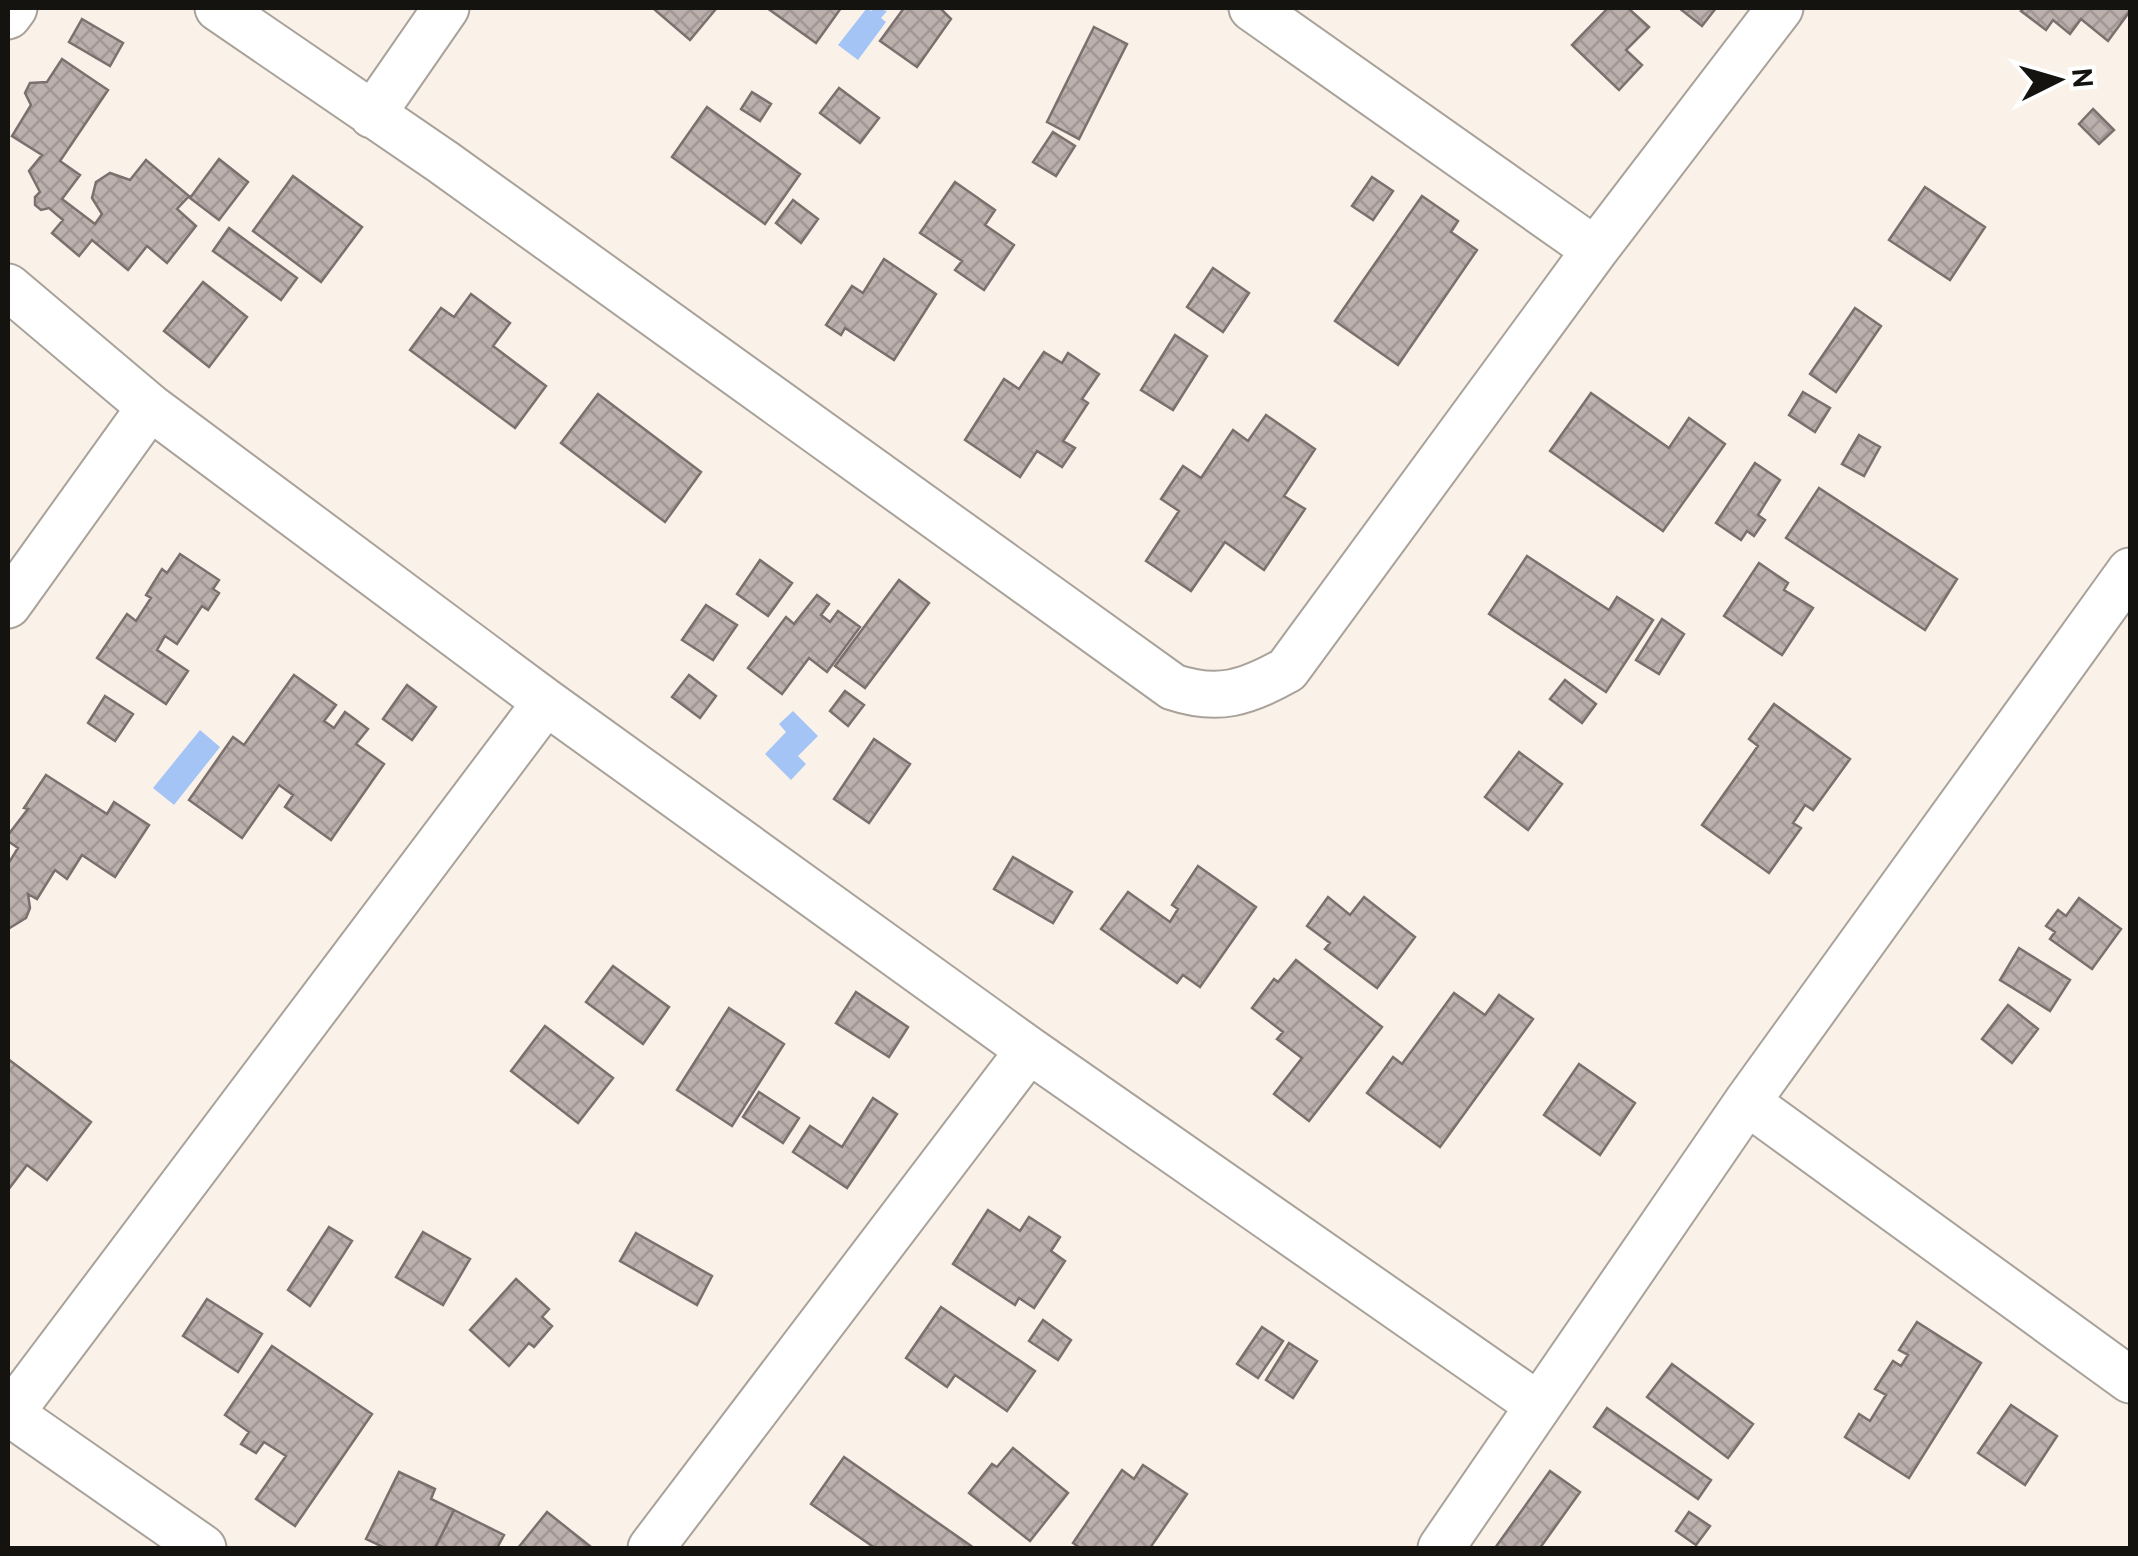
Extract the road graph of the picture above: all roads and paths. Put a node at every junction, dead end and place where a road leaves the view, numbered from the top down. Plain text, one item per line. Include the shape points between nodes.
1 (14, 8) edge
2 (218, 8) edge
3 (446, 8) edge
4 (1252, 8) edge
5 (1780, 8) edge
6 (8, 16) edge
7 (372, 115) junction
8 (1595, 250) junction
9 (8, 287) edge
10 (150, 407) junction
11 (2130, 571) edge
12 (8, 605) edge
13 (2114, 628) edge
14 (546, 702) junction
15 (1028, 1050) junction
16 (1747, 1102) junction
17 (2130, 1380) edge
18 (1538, 1405) junction
19 (9, 1413) edge
20 (203, 1548) edge
21 (651, 1548) edge
22 (1441, 1548) edge

1 - 6 street
2 - 7 street
3 - 7 street
4 - 8 street
5 - 8 street
7 - 8 street via 1173,687 1202,696 1259,686 1287,670
9 - 10 street
10 - 12 street
10 - 14 street
11 - 13 street
13 - 16 street
14 - 15 street
14 - 19 street
15 - 18 street
15 - 21 street
16 - 17 street
16 - 18 street
18 - 22 street
19 - 20 street

